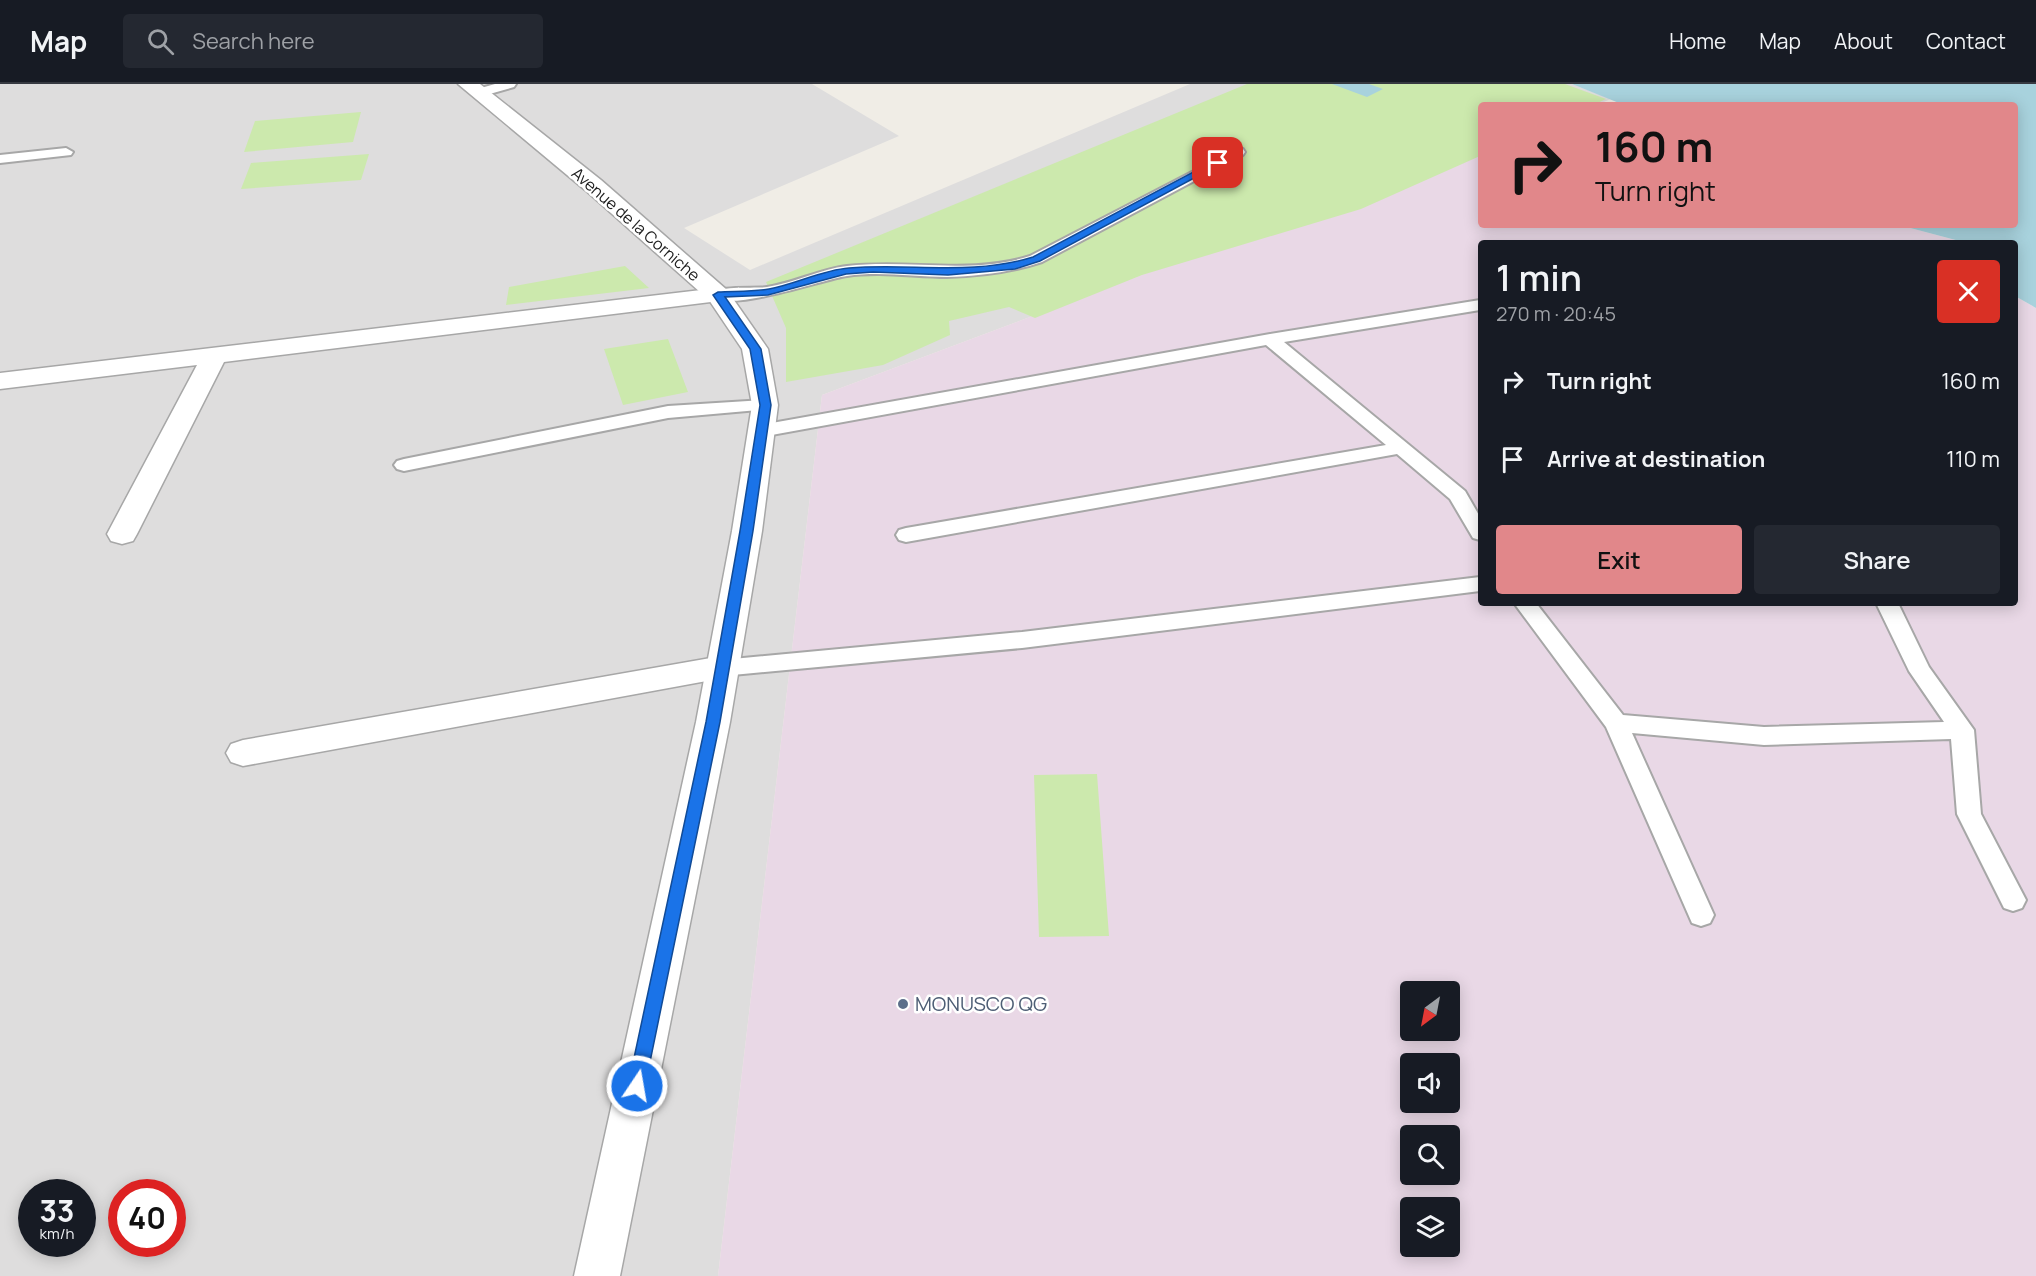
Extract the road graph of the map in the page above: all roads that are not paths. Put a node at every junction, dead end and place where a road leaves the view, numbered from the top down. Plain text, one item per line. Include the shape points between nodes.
1 (509, 84) edge
2 (474, 88) edge
3 (66, 152) dead end
4 (1238, 152) dead end
5 (0, 159) edge
6 (718, 295) junction
7 (1478, 305) edge
8 (1270, 339) junction
9 (215, 355) junction
10 (0, 381) edge
11 (763, 418) junction
12 (1399, 448) junction
13 (404, 465) dead end
14 (1478, 530) edge
15 (122, 534) dead end
16 (906, 535) dead end
17 (1478, 584) edge
18 (1527, 606) edge
19 (1888, 606) edge
20 (722, 668) junction
21 (1616, 723) junction
22 (1962, 730) junction
23 (243, 753) dead end
24 (2013, 900) dead end
25 (1701, 915) dead end
26 (597, 1276) edge

1 - 2 lane
2 - 6 street, Avenue de la Corniche
3 - 5 lane
4 - 6 lane via 1036,259 1015,266 948,272 845,271 768,292
6 - 9 street
6 - 11 street, Avenue de la Corniche via 755,349
7 - 8 lane
8 - 11 lane
8 - 12 lane
9 - 10 street
9 - 15 street
11 - 13 lane via 668,412
11 - 20 street, Avenue de la Corniche
12 - 14 lane via 1458,495
12 - 16 lane
17 - 20 lane via 1022,640
18 - 21 lane
19 - 22 lane via 1920,671
20 - 23 street
20 - 26 street, Avenue de la Corniche
21 - 22 lane via 1764,736
21 - 25 lane
22 - 24 lane via 1969,814

